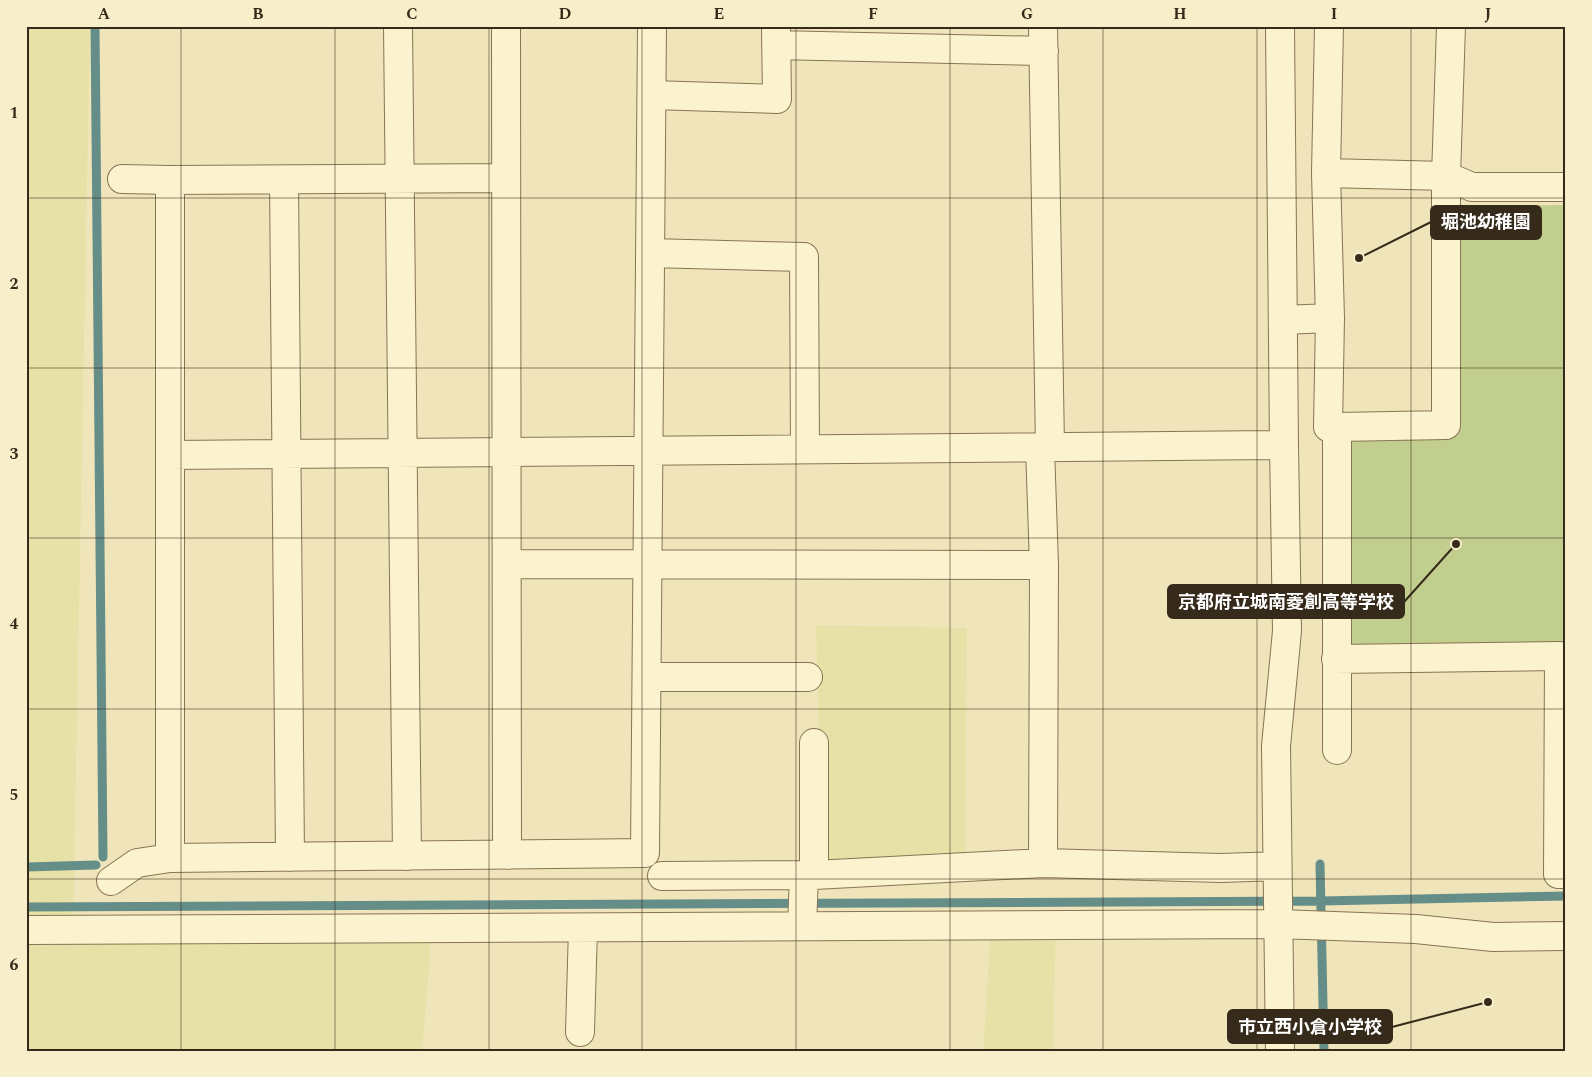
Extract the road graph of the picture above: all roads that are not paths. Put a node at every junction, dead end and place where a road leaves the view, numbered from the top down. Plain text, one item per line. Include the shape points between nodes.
1 (398, 26) edge
2 (506, 26) edge
3 (652, 26) edge
4 (1280, 26) edge
5 (1329, 26) edge
6 (1451, 26) edge
7 (776, 36) edge
8 (904, 37) edge
9 (1044, 39) edge
10 (652, 95) junction
11 (1326, 173) junction
12 (1446, 176) junction
13 (506, 178) junction
14 (122, 179) dead end
15 (400, 179) junction
16 (170, 180) junction
17 (284, 180) junction
18 (1566, 186) edge
19 (650, 253) junction
20 (1330, 318) junction
21 (1283, 320) junction
22 (1336, 427) junction
23 (1284, 445) junction
24 (1045, 447) junction
25 (805, 449) junction
26 (649, 450) junction
27 (506, 452) junction
28 (402, 453) junction
29 (287, 454) junction
30 (170, 455) junction
31 (507, 564) junction
32 (648, 564) junction
33 (1044, 564) junction
34 (1336, 659) junction
35 (647, 677) junction
36 (808, 677) dead end
37 (814, 743) dead end
38 (1337, 750) dead end
39 (507, 855) junction
40 (407, 856) junction
41 (290, 857) junction
42 (170, 858) junction
43 (1044, 863) junction
44 (1277, 874) junction
45 (1566, 874) edge
46 (662, 876) dead end
47 (807, 877) junction
48 (111, 881) dead end
49 (802, 922) junction
50 (1287, 923) junction
51 (583, 928) junction
52 (26, 930) edge
53 (1566, 936) edge
54 (580, 1032) dead end
55 (1280, 1051) edge

1 - 15 street
2 - 13 street
3 - 10 street
4 - 21 street
5 - 11 street
6 - 12 street
7 - 8 street
7 - 10 street via 777,99
8 - 9 street
9 - 24 street
10 - 19 street
11 - 12 street
11 - 20 street
12 - 18 street via 1472,187
12 - 22 street via 1446,425
13 - 15 street
13 - 27 street
14 - 16 street
15 - 17 street
15 - 28 street
16 - 17 street
16 - 30 street
17 - 29 street
19 - 25 street via 804,257
19 - 26 street
20 - 21 street
20 - 22 street via 1328,427
21 - 23 street
22 - 34 street
23 - 24 street
23 - 44 street via 1288,631 1276,746
24 - 25 street
24 - 33 street
25 - 26 street
26 - 27 street
26 - 32 street
27 - 28 street
27 - 31 street
28 - 29 street
28 - 40 street
29 - 30 street
29 - 41 street
30 - 42 street
31 - 32 street
31 - 39 street
32 - 33 street
32 - 35 street
33 - 43 street
34 - 38 street
34 - 45 street via 1559,656 1558,874
35 - 36 street
35 - 39 street via 645,854
37 - 47 street
39 - 40 street
40 - 41 street
41 - 42 street
42 - 48 street via 137,863
43 - 44 street via 1221,868
43 - 47 street
44 - 50 street
46 - 47 street
47 - 49 street
49 - 50 street
49 - 51 street
50 - 53 street via 1416,929 1493,937
50 - 55 street
51 - 52 street
51 - 54 street

